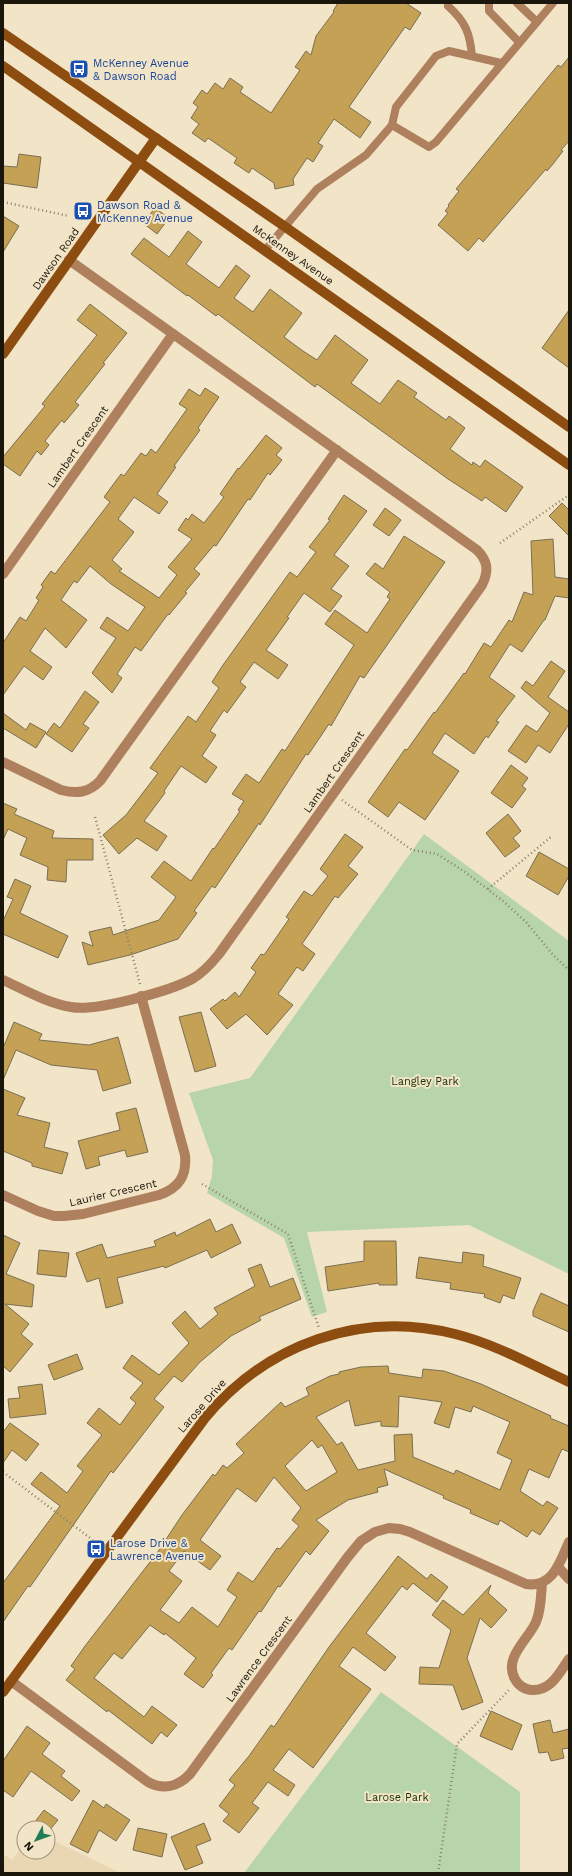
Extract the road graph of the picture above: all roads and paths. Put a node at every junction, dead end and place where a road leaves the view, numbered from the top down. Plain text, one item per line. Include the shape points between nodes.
1 (489, 3) edge
2 (517, 3) edge
3 (553, 3) edge
4 (448, 6) dead end
5 (537, 22) junction
6 (3, 33) edge
7 (520, 42) junction
8 (472, 56) junction
9 (501, 63) junction
10 (3, 66) edge
11 (392, 125) junction
12 (156, 138) junction
13 (139, 162) junction
14 (3, 202) edge
15 (69, 216) dead end
16 (284, 226) junction
17 (265, 250) junction
18 (70, 260) junction
19 (173, 334) junction
20 (3, 354) edge
21 (569, 427) edge
22 (337, 450) junction
23 (569, 465) edge
24 (569, 495) edge
25 (500, 544) dead end
26 (3, 574) edge
27 (3, 762) edge
28 (333, 794) junction
29 (95, 818) dead end
30 (552, 836) dead end
31 (488, 889) junction
32 (569, 970) edge
33 (3, 980) edge
34 (142, 996) junction
35 (202, 1184) dead end
36 (3, 1196) edge
37 (322, 1338) junction
38 (569, 1382) edge
39 (3, 1472) edge
40 (569, 1542) edge
41 (108, 1551) junction
42 (558, 1568) junction
43 (569, 1579) edge
44 (542, 1583) junction
45 (569, 1659) edge
46 (11, 1681) junction
47 (516, 1682) junction
48 (3, 1692) edge
49 (438, 1873) edge

1 - 7 lane via 489,11
2 - 5 lane
3 - 5 lane
4 - 8 lane via 463,22 470,36
5 - 7 lane
6 - 12 main road, McKenney Avenue
7 - 9 lane
8 - 9 lane
8 - 11 lane via 449,51 436,56 396,107
9 - 11 lane via 436,142 429,147
10 - 13 main road, McKenney Avenue
11 - 16 lane via 366,155 317,189
12 - 13 main road, Dawson Road
12 - 16 main road, McKenney Avenue
13 - 17 main road, McKenney Avenue
13 - 18 main road, Dawson Road
14 - 15 path
16 - 17 lane
16 - 21 main road, McKenney Avenue
17 - 23 main road, McKenney Avenue
18 - 19 street, Lambert Crescent
18 - 20 main road, Dawson Road
19 - 22 street, Lambert Crescent
19 - 26 street, Lambert Crescent
22 - 27 street via 100,781 88,791 71,793
22 - 28 street, Lambert Crescent via 477,550 484,558 487,573 482,585
24 - 25 path
28 - 31 path via 412,850 443,857
28 - 34 street, Lambert Crescent via 212,962 185,983
29 - 34 path
30 - 31 path
31 - 32 path via 526,922
33 - 34 street, Lambert Crescent via 72,1008 92,1008
34 - 36 street, Laurier Crescent via 184,1155 184,1171 179,1183 170,1191 159,1195 73,1216 46,1214
35 - 37 path via 288,1234
37 - 38 main road, Larose Drive via 376,1327 438,1330 495,1348
37 - 41 main road, Larose Drive via 266,1364 243,1379 221,1399 186,1442
39 - 41 path
40 - 42 street
41 - 46 main road, Larose Drive
42 - 43 street
42 - 44 street
44 - 46 street, Lawrence Crescent via 526,1584 410,1532 389,1528 375,1532 354,1549 190,1774 171,1786 159,1786 148,1782
44 - 47 street via 539,1614 516,1652 511,1667
45 - 47 street via 551,1684 544,1689 528,1690
46 - 48 main road, Larose Drive
47 - 49 path via 457,1744

